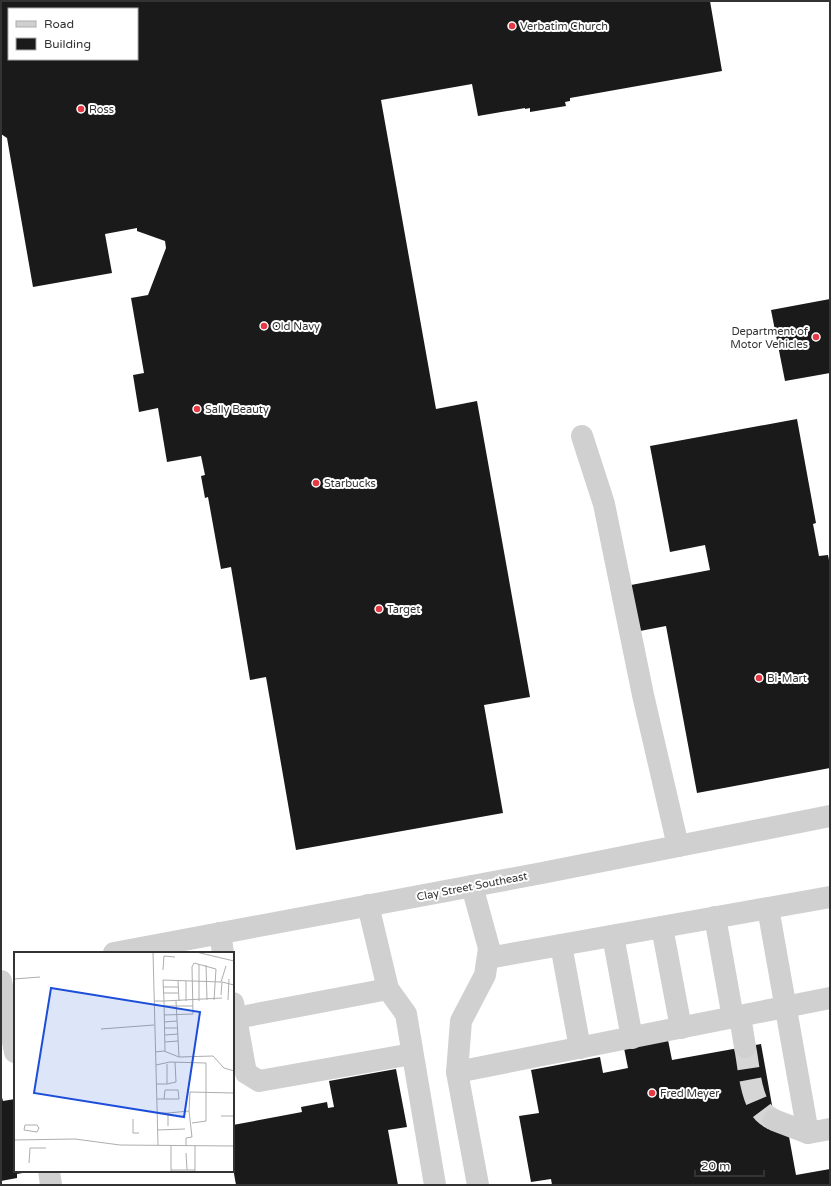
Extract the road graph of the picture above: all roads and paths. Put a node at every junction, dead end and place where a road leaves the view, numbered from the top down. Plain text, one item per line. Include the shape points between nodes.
1 (582, 436) dead end
2 (830, 816) edge
3 (678, 846) junction
4 (472, 886) junction
5 (830, 897) edge
6 (368, 906) junction
7 (768, 908) junction
8 (715, 918) junction
9 (662, 927) junction
10 (613, 936) junction
11 (222, 943) edge
12 (561, 946) junction
13 (125, 952) edge
14 (488, 958) junction
15 (14, 971) edge
16 (1, 974) edge
17 (1, 981) edge
18 (388, 989) junction
19 (830, 998) edge
20 (786, 1007) junction
21 (234, 1011) edge
22 (737, 1017) junction
23 (681, 1028) junction
24 (632, 1038) junction
25 (14, 1047) edge
26 (745, 1047) tunnel mouth
27 (580, 1048) junction
28 (412, 1054) junction
29 (14, 1055) edge
30 (1, 1058) edge
31 (457, 1072) junction
32 (774, 1120) tunnel mouth
33 (830, 1129) edge
34 (808, 1133) junction
35 (49, 1172) edge
36 (51, 1185) edge
37 (435, 1185) edge
38 (478, 1185) edge

1 - 3 street via 604,504 643,695
2 - 3 street, Clay Street Southeast
3 - 4 street, Clay Street Southeast
4 - 6 street, Clay Street Southeast
4 - 14 street via 489,948
5 - 7 street
6 - 11 street, Clay Street Southeast
6 - 18 street
7 - 8 street
7 - 20 street
8 - 9 street
8 - 22 street
9 - 10 street
9 - 23 street
10 - 12 street
10 - 24 street
11 - 13 street, Clay Street Southeast
12 - 14 street
12 - 27 street
14 - 31 street via 485,975 461,1021
15 - 16 street
17 - 25 street
18 - 21 street
18 - 28 street via 406,1014
19 - 20 street
20 - 22 street
20 - 34 street
21 - 28 street via 246,1073 259,1081
22 - 23 street
22 - 26 street
23 - 24 street
24 - 27 street
27 - 31 street
28 - 37 street
29 - 30 street
31 - 38 street
32 - 34 street
33 - 34 street
35 - 36 street

